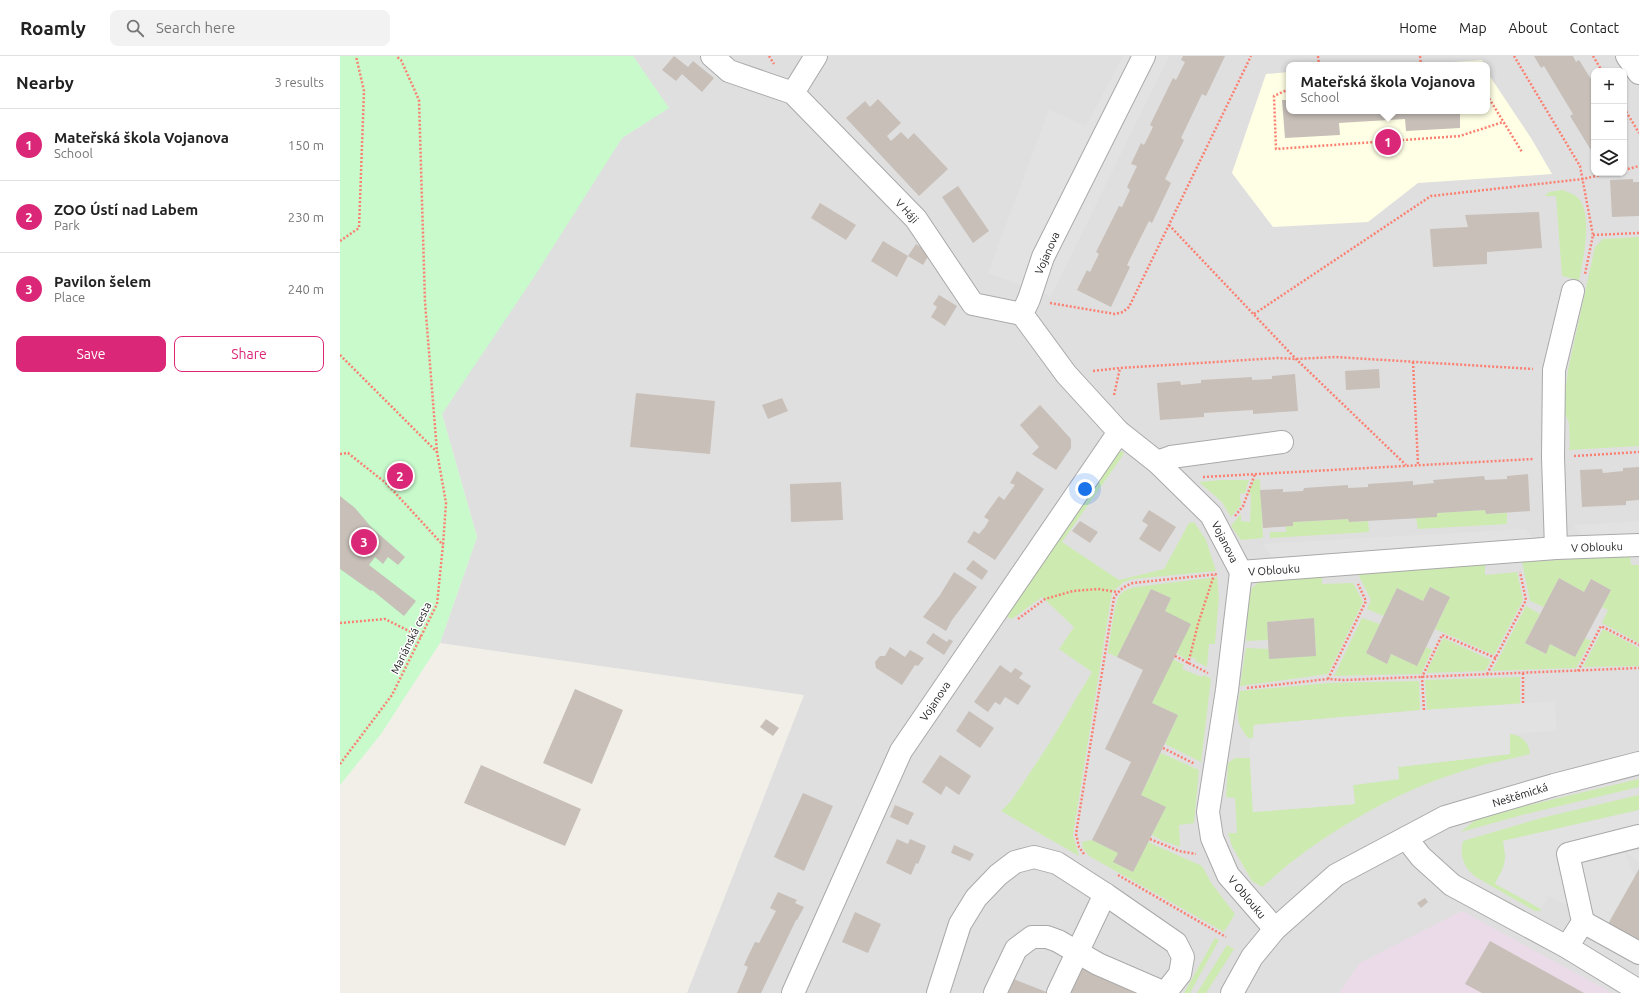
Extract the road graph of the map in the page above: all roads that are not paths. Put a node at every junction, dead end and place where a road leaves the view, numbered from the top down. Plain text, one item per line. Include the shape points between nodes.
1 (712, 56) edge
2 (816, 56) edge
3 (1144, 56) edge
4 (1627, 56) edge
5 (1639, 73) edge
6 (792, 93) junction
7 (1573, 290) road end
8 (1025, 307) junction
9 (1119, 432) junction
10 (1282, 442) dead end
11 (1157, 462) junction
12 (1639, 545) edge
13 (1556, 548) junction
14 (1240, 572) junction
15 (1639, 763) edge
16 (1639, 836) edge
17 (1406, 838) junction
18 (1105, 894) junction
19 (1583, 922) junction
20 (1274, 929) junction
21 (1568, 947) junction
22 (1078, 952) junction
23 (1639, 953) edge
24 (1639, 991) edge
25 (793, 993) edge
26 (938, 993) edge
27 (995, 993) edge
28 (1058, 993) edge
29 (1232, 993) edge

1 - 6 street, V Háji via 729,71
2 - 6 street
3 - 8 street, Vojanova via 1043,257
4 - 5 street
6 - 8 street, V Háji via 916,219 973,304
7 - 13 street via 1554,370
8 - 9 street, Vojanova via 1066,374
9 - 11 street, Vojanova
9 - 25 street, Vojanova via 901,751
10 - 11 street via 1171,457
11 - 14 street, Vojanova via 1211,515
12 - 13 street, V Oblouku
13 - 14 street, V Oblouku
14 - 20 street, V Oblouku via 1227,690 1208,812 1212,838 1228,875
15 - 17 street, Neštěmická via 1554,784 1445,817
16 - 19 street via 1568,854
17 - 20 street, Neštěmická via 1336,875
17 - 21 street via 1421,857 1452,885
18 - 22 street
18 - 22 street via 1176,943 1184,957 1180,974 1165,993 1098,964
18 - 26 street via 1057,863 1034,857 1015,862 976,898 960,924
19 - 21 street
19 - 23 street
20 - 29 street, Neštěmická via 1252,957
21 - 24 street
22 - 27 street via 1047,937 1032,937 1016,949
22 - 28 street

